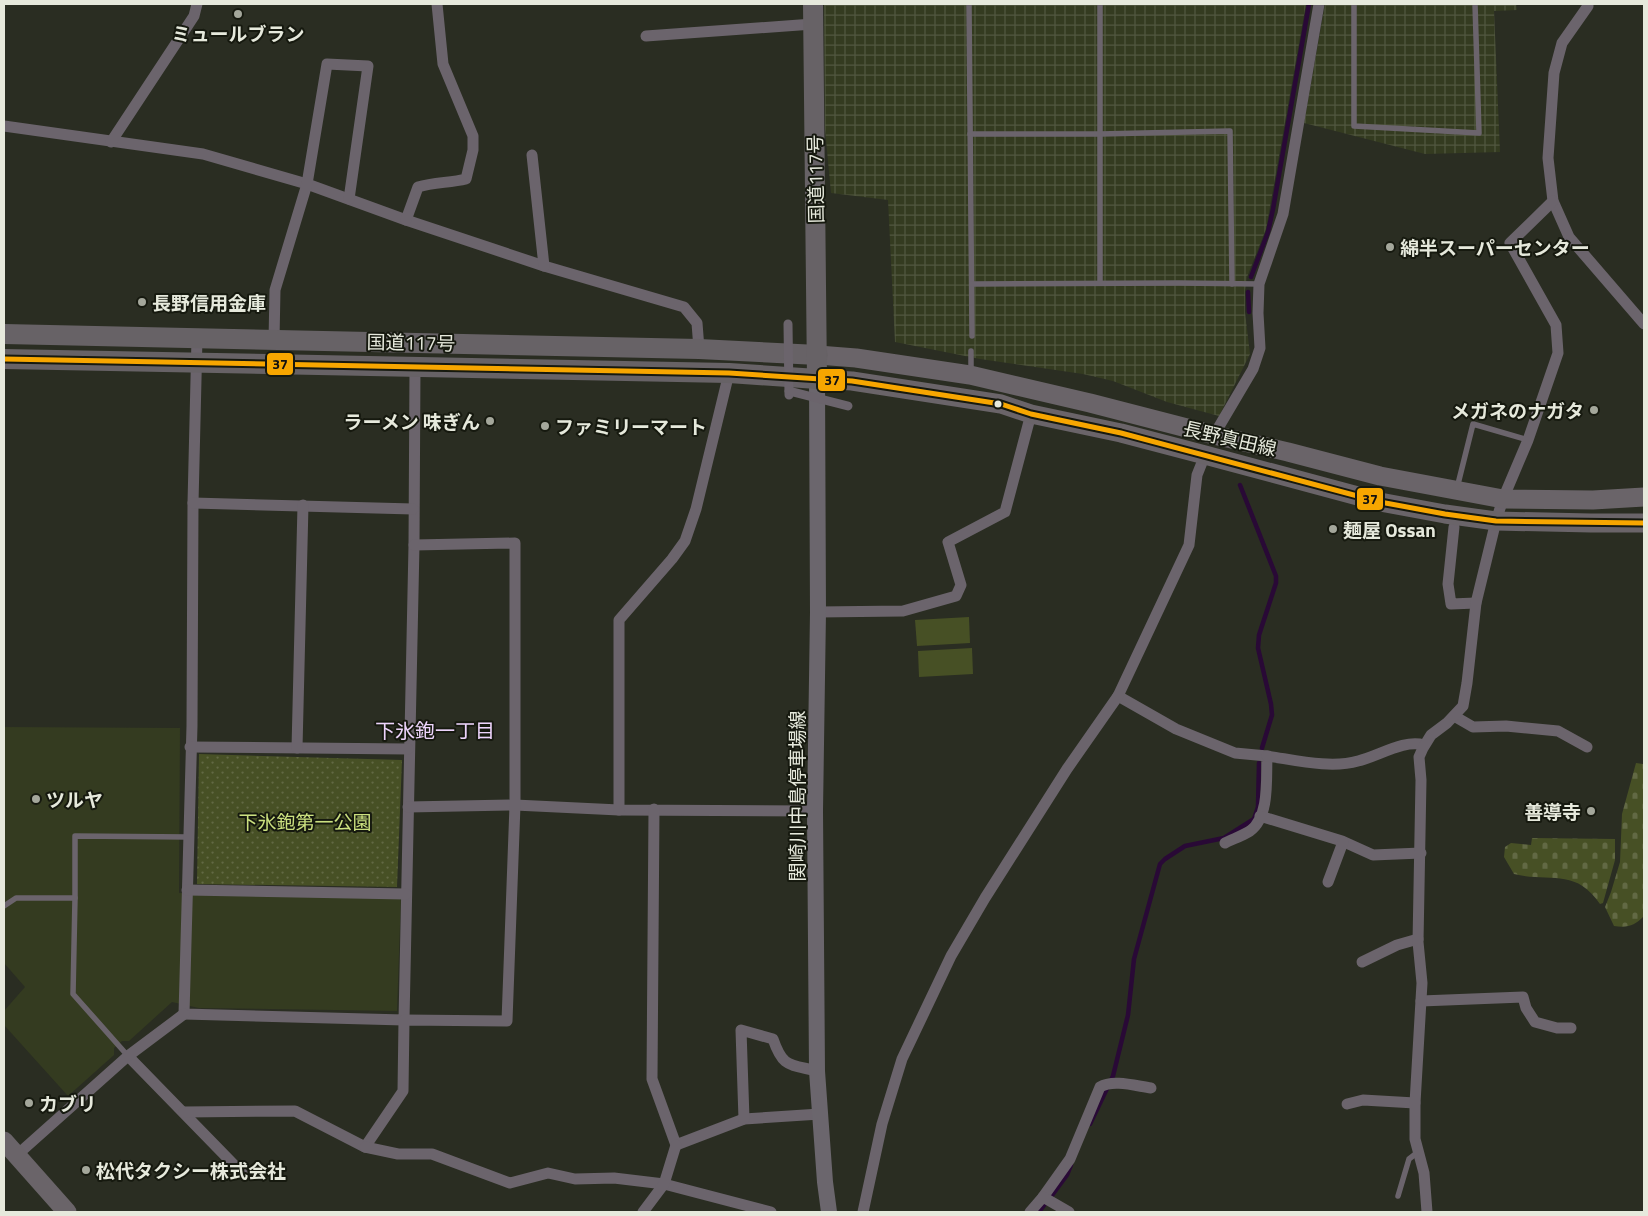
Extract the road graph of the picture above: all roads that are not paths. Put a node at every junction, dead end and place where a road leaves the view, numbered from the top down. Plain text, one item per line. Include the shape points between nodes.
1 (197, 4) edge
2 (437, 4) edge
3 (813, 4) edge
4 (969, 4) edge
5 (1100, 4) edge
6 (1320, 4) edge
7 (1354, 4) edge
8 (1475, 4) edge
9 (1587, 4) edge
10 (813, 24) junction
11 (646, 36) dead end
12 (4, 126) edge
13 (970, 134) junction
14 (1100, 134) junction
15 (111, 142) junction
16 (532, 155) dead end
17 (307, 184) junction
18 (350, 199) junction
19 (1553, 200) junction
20 (406, 220) junction
21 (544, 266) junction
22 (1100, 283) junction
23 (972, 284) junction
24 (1232, 284) junction
25 (1259, 284) junction
26 (788, 324) dead end
27 (1644, 324) edge
28 (4, 334) edge
29 (972, 336) dead end
30 (197, 338) junction
31 (274, 340) junction
32 (700, 349) junction
33 (971, 351) dead end
34 (818, 355) junction
35 (4, 358) edge
36 (196, 362) junction
37 (415, 367) junction
38 (729, 373) junction
39 (970, 375) junction
40 (817, 379) junction
41 (848, 406) dead end
42 (1031, 414) junction
43 (1214, 435) junction
44 (1528, 440) junction
45 (1205, 455) junction
46 (1456, 490) junction
47 (1644, 497) edge
48 (1503, 499) junction
49 (193, 503) junction
50 (303, 505) junction
51 (413, 509) junction
52 (1496, 521) junction
53 (1644, 523) edge
54 (1454, 527) dead end
55 (414, 545) junction
56 (1476, 603) junction
57 (818, 612) junction
58 (1118, 696) junction
59 (1454, 716) junction
60 (1424, 746) junction
61 (190, 747) junction
62 (1586, 747) dead end
63 (297, 748) junction
64 (408, 749) junction
65 (1266, 756) junction
66 (515, 806) junction
67 (408, 807) junction
68 (654, 809) junction
69 (619, 810) junction
70 (815, 811) junction
71 (1260, 816) junction
72 (188, 837) junction
73 (1344, 842) junction
74 (1225, 843) dead end
75 (1420, 853) junction
76 (1328, 882) dead end
77 (187, 890) junction
78 (406, 894) junction
79 (75, 898) junction
80 (4, 906) edge
81 (1418, 939) junction
82 (1362, 962) dead end
83 (1421, 1001) junction
84 (184, 1014) junction
85 (404, 1020) junction
86 (1571, 1028) dead end
87 (128, 1056) junction
88 (816, 1071) junction
89 (1151, 1088) dead end
90 (1415, 1103) junction
91 (1347, 1104) dead end
92 (184, 1112) junction
93 (820, 1114) junction
94 (744, 1119) junction
95 (4, 1141) edge
96 (676, 1145) junction
97 (365, 1147) junction
98 (1418, 1152) junction
99 (17, 1155) junction
100 (242, 1173) dead end
101 (664, 1184) junction
102 (1398, 1196) dead end
103 (1043, 1197) junction
104 (67, 1212) edge
105 (643, 1212) edge
106 (771, 1212) edge
107 (829, 1212) edge
108 (863, 1212) edge
109 (1030, 1212) edge
110 (1069, 1212) edge
111 (1427, 1212) edge

1 - 15 street via 194,16
2 - 20 street via 443,64 473,136 473,150 466,179 418,187
3 - 10 highway, 国道117号
4 - 13 lane
5 - 14 lane
6 - 25 street via 1283,214
7 - 8 lane via 1354,126 1479,133
9 - 19 street via 1562,43 1554,73 1548,158
10 - 11 street
10 - 34 highway, 国道117号
12 - 15 street
13 - 14 lane
13 - 23 lane
14 - 22 lane
14 - 24 lane via 1230,131
15 - 17 street via 203,154
16 - 21 street
17 - 18 street
17 - 18 street via 327,64 368,66
17 - 31 street via 275,290
18 - 20 street
19 - 27 street via 1569,238
19 - 44 street via 1510,243 1556,325 1558,352
20 - 21 street
21 - 32 street via 684,307 697,323
22 - 23 lane
22 - 24 lane
23 - 29 lane
24 - 25 lane
25 - 43 street via 1260,348 1253,369
26 - 41 street, bridge via 789,393
28 - 30 highway, 国道117号
30 - 31 highway, 国道117号
30 - 36 street
31 - 32 highway, 国道117号
32 - 34 highway, 国道117号
33 - 39 lane
34 - 39 main road, 長野真田線
34 - 40 highway, 国道117号
35 - 36 highway, 国道117号
36 - 37 highway, 国道117号
36 - 49 street
37 - 38 highway, 国道117号
37 - 51 street
38 - 40 highway, 国道117号
38 - 69 street via 696,510 685,541 619,620
39 - 43 main road, 長野真田線
40 - 42 main road, 長野真田線 via 852,381 1001,404
40 - 57 main road, 関崎川中島停車場線
42 - 45 main road, 長野真田線
42 - 57 street via 1005,512 948,542 961,585 956,596 903,611
43 - 46 main road, 長野真田線 via 1380,476
44 - 46 lane via 1473,424
44 - 48 street
45 - 52 main road, 長野真田線 via 1380,502
45 - 58 street via 1197,474 1189,544
46 - 48 main road, 長野真田線
47 - 48 main road, 長野真田線
48 - 52 street
49 - 50 street
49 - 61 street
50 - 51 street
50 - 63 street
51 - 55 street
52 - 53 main road, 長野真田線
52 - 56 street
54 - 56 street via 1448,584 1451,604
55 - 64 street
55 - 66 street via 515,543
56 - 59 street via 1463,706
57 - 70 main road, 関崎川中島停車場線
58 - 65 street via 1176,729 1236,752
58 - 108 street via 984,898 940,978 902,1059 882,1124
59 - 60 street via 1431,735
59 - 62 street via 1473,726 1558,731
60 - 65 street via 1416,743 1407,745 1341,765
60 - 75 street via 1419,757
61 - 63 street
61 - 72 street
63 - 64 street
64 - 67 street
65 - 71 street via 1265,805
66 - 67 street
66 - 69 street
66 - 85 street via 507,1021
67 - 78 street
68 - 69 street
68 - 70 street
68 - 96 street via 652,1079
70 - 88 main road, 関崎川中島停車場線
71 - 73 street
71 - 74 street via 1251,830
72 - 77 street
72 - 79 lane via 75,836
73 - 75 street via 1372,855
73 - 76 street
75 - 81 street
77 - 78 street
77 - 84 street
78 - 85 street
79 - 80 lane via 16,898
79 - 87 lane via 73,994
81 - 82 street
81 - 83 street
83 - 86 street via 1523,997 1535,1022
83 - 90 street
84 - 85 street
84 - 87 street
85 - 97 street via 403,1091
87 - 92 street
87 - 99 street
88 - 93 main road, 関崎川中島停車場線
88 - 94 street via 784,1062 774,1039 741,1030
89 - 103 street via 1111,1084 1100,1087 1070,1159
90 - 91 street via 1363,1100
90 - 98 street via 1414,1139
92 - 97 street via 296,1110
92 - 100 street
93 - 94 street
93 - 107 main road, 関崎川中島停車場線
94 - 96 street
95 - 99 main road
96 - 101 street
97 - 101 street via 398,1154 432,1154 510,1183 548,1173 575,1179 614,1178
98 - 102 lane via 1410,1158
98 - 111 street via 1424,1172
99 - 104 main road
101 - 105 street
101 - 106 street
103 - 109 street
103 - 110 street

